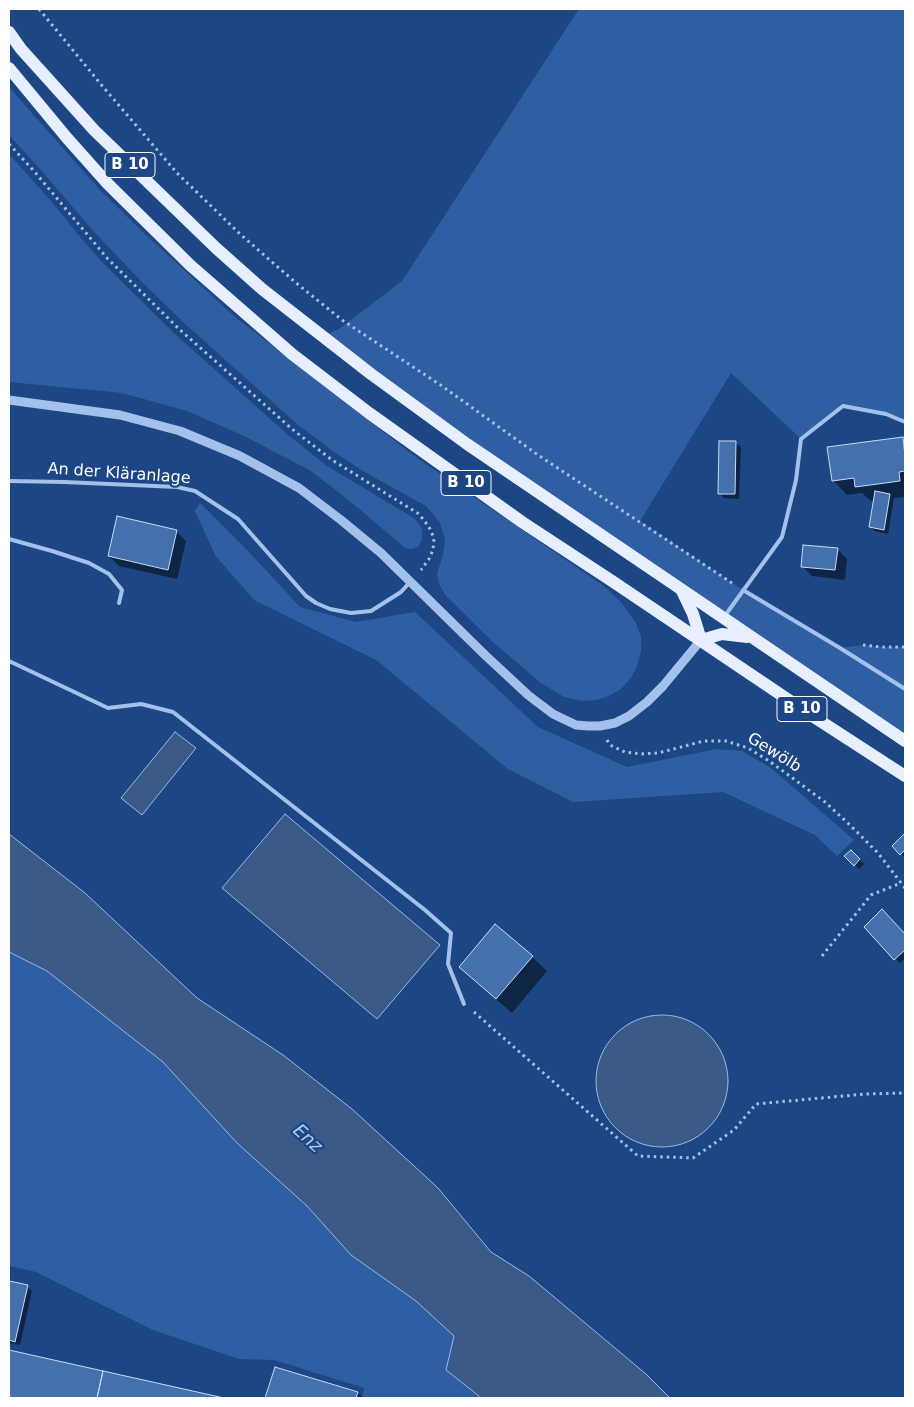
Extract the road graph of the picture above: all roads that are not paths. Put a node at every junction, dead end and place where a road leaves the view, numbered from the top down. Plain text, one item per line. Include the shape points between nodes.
1 (9, 32) edge
2 (9, 68) edge
3 (9, 400) edge
4 (905, 422) edge
5 (9, 481) edge
6 (9, 539) edge
7 (410, 582) junction
8 (743, 590) junction
9 (682, 591) junction
10 (119, 603) dead end
11 (723, 619) junction
12 (751, 638) junction
13 (700, 640) junction
14 (9, 661) edge
15 (905, 689) edge
16 (905, 741) edge
17 (905, 776) edge
18 (464, 1004) road end

1 - 9 main road, B 10 via 94,130 262,289 467,444
2 - 13 main road, B 10 via 108,184 190,264 292,354 522,522
3 - 7 street via 120,415 180,431 240,456 299,488 375,548
4 - 8 lane via 886,414 843,406 801,440 796,480 782,536
5 - 7 lane, An der Kläranlage via 177,487 195,491 238,519 306,596 330,609 371,611 401,592
6 - 10 lane via 88,563 110,574 122,590
7 - 13 street via 528,695 553,714 576,725 600,726 629,716 663,686
8 - 11 lane
8 - 15 lane
9 - 11 main road, B 10
9 - 13 main road
11 - 12 main road, B 10
12 - 13 main road via 722,634
12 - 16 main road, B 10
13 - 17 main road, B 10
14 - 18 lane via 108,708 141,704 173,712 450,933 448,964

